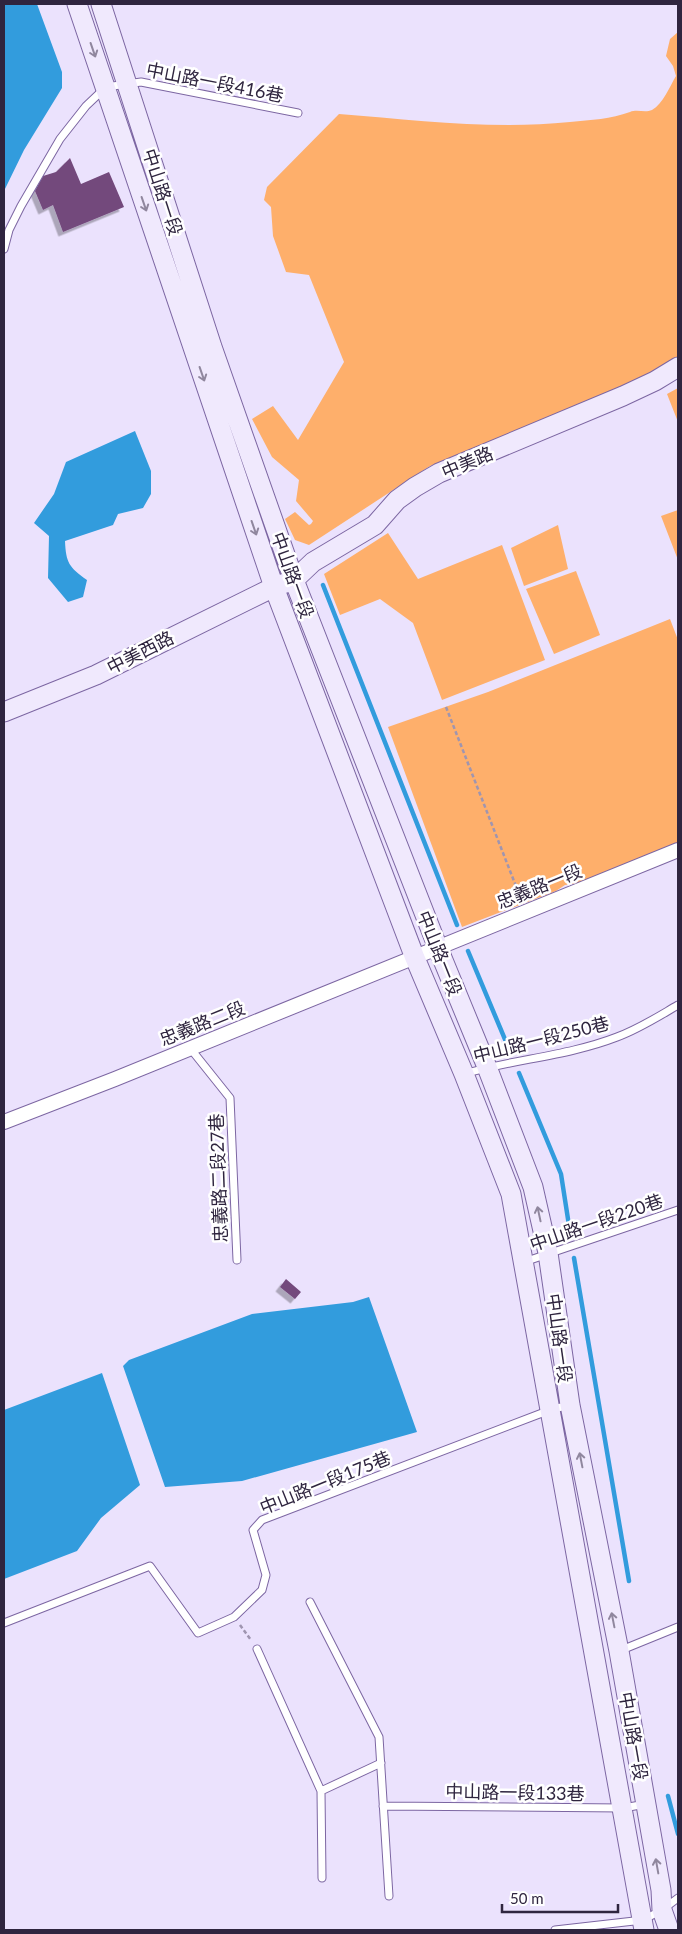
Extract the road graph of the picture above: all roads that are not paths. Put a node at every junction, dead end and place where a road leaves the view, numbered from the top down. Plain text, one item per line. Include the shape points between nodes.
1 (77, 4) edge
2 (101, 4) edge
3 (128, 83) junction
4 (106, 87) junction
5 (298, 113) dead end
6 (157, 174) junction
7 (136, 179) junction
8 (4, 249) edge
9 (203, 349) junction
10 (678, 367) edge
11 (294, 580) junction
12 (274, 587) junction
13 (4, 712) edge
14 (678, 850) edge
15 (438, 948) junction
16 (415, 958) junction
17 (678, 1005) edge
18 (190, 1048) junction
19 (487, 1067) junction
20 (464, 1074) junction
21 (4, 1122) edge
22 (678, 1210) edge
23 (548, 1253) junction
24 (237, 1260) dead end
25 (524, 1262) junction
26 (570, 1405) junction
27 (550, 1410) junction
28 (310, 1602) dead end
29 (4, 1623) edge
30 (678, 1627) edge
31 (258, 1649) road end
32 (619, 1651) junction
33 (381, 1763) junction
34 (321, 1791) junction
35 (646, 1804) junction
36 (383, 1806) junction
37 (622, 1808) junction
38 (322, 1878) dead end
39 (389, 1896) dead end
40 (678, 1898) edge
41 (662, 1910) junction
42 (644, 1925) edge
43 (555, 1930) edge
44 (669, 1930) edge

1 -> 4 street, 中山路一段
2 - 3 street, 中山路一段
3 - 4 lane, 中山路一段416巷
3 - 5 lane, 中山路一段416巷 via 141,82
3 - 6 street, 中山路一段
4 - 7 street, 中山路一段
4 - 8 lane via 60,138 21,206
6 - 7 street
6 - 9 street, 中山路一段
7 -> 9 street, 中山路一段
9 - 11 street, 中山路一段
9 -> 12 street, 中山路一段
10 - 11 street, 中美路 via 623,396 439,473 414,487 374,525 313,562
11 - 12 street, 中美路
11 - 15 street, 中山路一段
12 - 13 street, 中美西路 via 96,675
12 - 16 street, 中山路一段
14 - 15 street, 忠義路一段
15 - 16 street, 忠義路一段
15 - 19 street, 中山路一段
16 - 18 street, 忠義路二段
16 - 20 street, 中山路一段
17 - 19 lane, 中山路一段250巷 via 617,1037
18 - 21 street, 忠義路二段
18 - 24 lane, 忠義路二段27巷 via 230,1098
19 - 20 lane, 中山路一段250巷
23 -> 19 street, 中山路一段 via 533,1187
20 - 25 street, 中山路一段 via 511,1194
22 - 23 lane, 中山路一段220巷
23 - 25 lane, 中山路一段220巷
23 - 26 street, 中山路一段
25 - 27 street, 中山路一段
26 - 27 lane, 中山路一段175巷
32 -> 26 street, 中山路一段
27 - 29 lane, 中山路一段175巷 via 262,1520 253,1530 266,1575 262,1590 234,1617 198,1633 150,1566
27 - 37 street, 中山路一段
28 - 33 lane via 379,1737
30 - 32 lane
31 - 34 lane
32 - 35 street, 中山路一段
33 - 34 lane
33 - 36 lane
34 - 38 lane
35 - 37 lane, 中山路一段133巷
41 -> 35 street, 中山路一段 via 662,1890
36 - 37 lane, 中山路一段133巷
36 - 39 lane
37 - 42 street, 中山路一段
40 - 41 lane
41 - 42 lane
41 - 44 street, 中山路一段
42 - 43 lane

